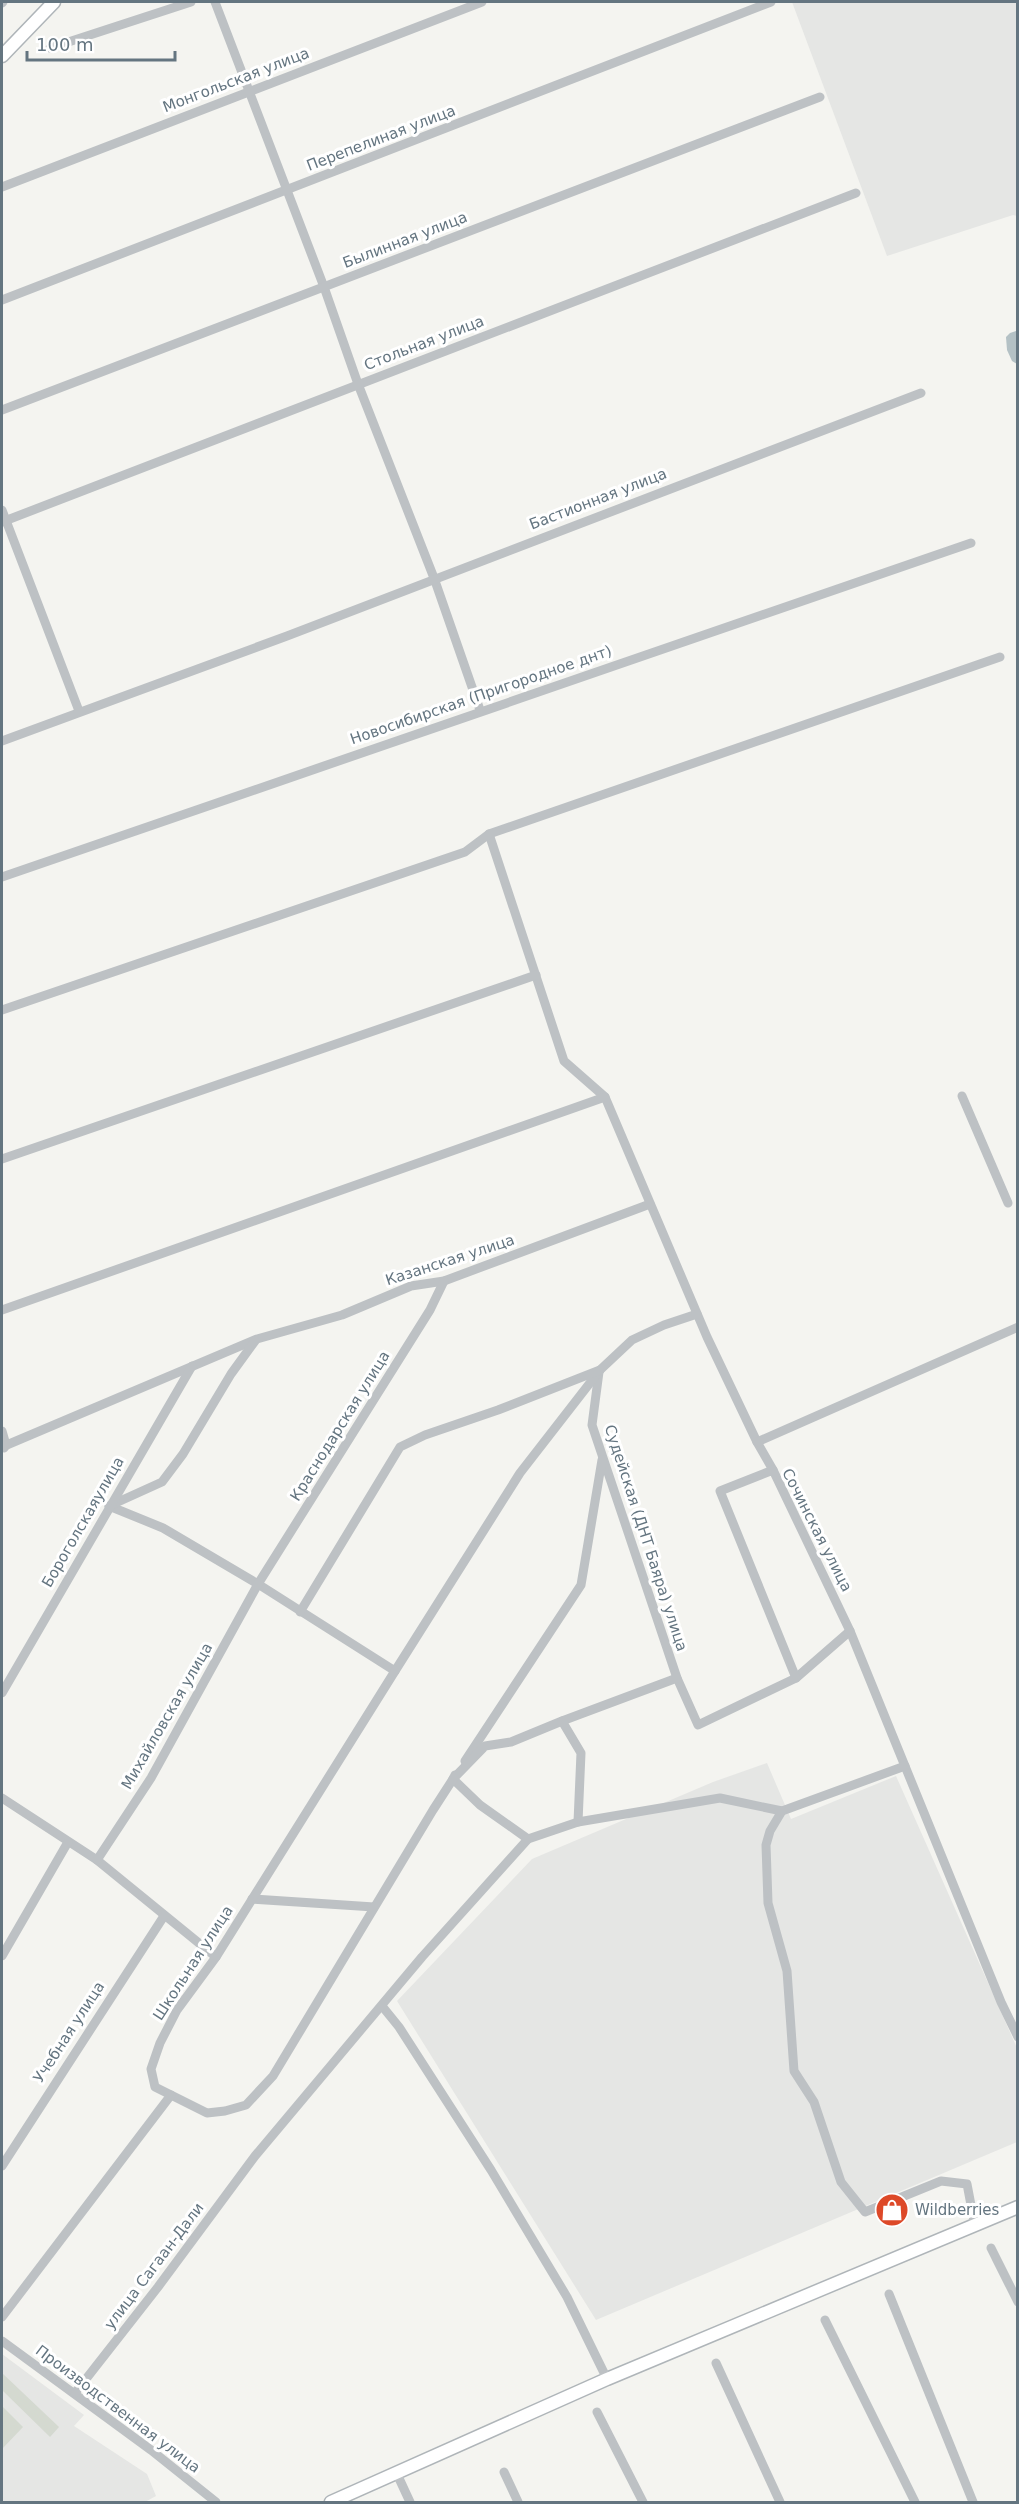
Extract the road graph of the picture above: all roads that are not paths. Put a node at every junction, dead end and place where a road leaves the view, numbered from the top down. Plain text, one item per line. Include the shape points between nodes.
1 (54, 2) edge
2 (191, 2) edge
3 (215, 2) edge
4 (482, 2) edge
5 (771, 2) edge
6 (50, 48) dead end
7 (2, 56) edge
8 (250, 91) junction
9 (820, 97) dead end
10 (2, 187) edge
11 (286, 191) junction
12 (856, 193) dead end
13 (324, 287) junction
14 (2, 300) edge
15 (358, 384) junction
16 (921, 393) dead end
17 (2, 410) edge
18 (2, 510) edge
19 (3, 521) edge
20 (970, 543) dead end
21 (434, 578) junction
22 (1000, 657) dead end
23 (480, 710) junction
24 (79, 711) junction
25 (2, 741) edge
26 (489, 834) junction
27 (2, 877) edge
28 (536, 975) junction
29 (2, 1010) edge
30 (962, 1095) dead end
31 (605, 1097) junction
32 (2, 1159) edge
33 (1008, 1203) dead end
34 (650, 1204) junction
35 (444, 1281) junction
36 (2, 1310) edge
37 (697, 1314) junction
38 (1017, 1327) edge
39 (257, 1339) junction
40 (192, 1366) junction
41 (600, 1370) junction
42 (2, 1431) edge
43 (757, 1442) junction
44 (3, 1448) edge
45 (602, 1458) junction
46 (773, 1470) junction
47 (109, 1506) junction
48 (258, 1584) junction
49 (300, 1612) junction
50 (850, 1631) junction
51 (395, 1671) junction
52 (677, 1678) junction
53 (796, 1678) junction
54 (2, 1693) edge
55 (562, 1721) junction
56 (905, 1766) junction
57 (453, 1779) junction
58 (2, 1798) edge
59 (782, 1811) junction
60 (578, 1822) junction
61 (528, 1839) junction
62 (68, 1842) junction
63 (98, 1860) junction
64 (252, 1899) junction
65 (374, 1907) junction
66 (164, 1916) junction
67 (2, 1956) edge
68 (216, 1957) junction
69 (382, 2006) junction
70 (1017, 2037) edge
71 (171, 2095) junction
72 (2, 2166) edge
73 (1017, 2207) edge
74 (975, 2226) junction
75 (991, 2248) dead end
76 (889, 2294) dead end
77 (1017, 2302) edge
78 (2, 2317) edge
79 (825, 2320) dead end
80 (2, 2341) edge
81 (716, 2363) dead end
82 (607, 2379) junction
83 (75, 2393) junction
84 (597, 2412) dead end
85 (504, 2472) dead end
86 (397, 2474) junction
87 (216, 2502) edge
88 (331, 2502) edge
89 (410, 2502) edge
90 (518, 2502) edge
91 (643, 2502) edge
92 (780, 2502) edge
93 (915, 2502) edge
94 (973, 2502) edge

1 - 7 main road
2 - 6 street
3 - 8 street
4 - 8 street, Монгольская улица
5 - 11 street, Перепелиная улица
8 - 10 street, Монгольская улица
8 - 11 street
9 - 13 street, Былинная улица
11 - 13 street
11 - 14 street, Перепелиная улица
12 - 15 street, Стольная улица
13 - 15 street
13 - 17 street, Былинная улица
15 - 19 street, Стольная улица
15 - 21 street
16 - 21 street, Бастионная улица
18 - 19 street
19 - 24 street
20 - 23 street, Новосибирская (Пригородное днт)
21 - 23 street
21 - 24 street, Бастионная улица
22 - 26 street
23 - 27 street, Новосибирская (Пригородное днт)
24 - 25 street, Бастионная улица
26 - 28 street
26 - 29 street via 465,852
28 - 31 street via 564,1061
28 - 32 street
30 - 33 street
31 - 34 street
31 - 36 street
34 - 35 street, Казанская улица
34 - 37 street
35 - 39 street, Казанская улица via 411,1286 342,1315
35 - 48 street, Краснодарская улица via 430,1310
37 - 41 street via 632,1340
37 - 43 street
38 - 43 street
39 - 40 street, Казанская улица
39 - 47 street via 162,1482
40 - 44 street, Казанская улица
40 - 47 street, Бороголскаяулица
41 - 45 street, Судейская (ДНТ Баяра) улица via 592,1425
41 - 49 street via 425,1434 400,1447
41 - 51 street, Школьная улица via 519,1473
42 - 44 street
43 - 46 street
45 - 52 street, Судейская (ДНТ Баяра) улица
45 - 57 street via 581,1585
46 - 50 street, Сочинская улица
46 - 53 street, Сочинская улица via 720,1491
47 - 48 street via 163,1528
47 - 54 street, Бороголскаяулица
48 - 49 street
48 - 63 street, Михайловская улица via 151,1778
49 - 51 street
50 - 53 street
50 - 56 street, Сочинская улица
51 - 64 street, Школьная улица
52 - 53 street, Судейская (ДНТ Баяра) улица via 698,1725
52 - 55 street
55 - 57 street via 511,1742 485,1746
55 - 60 street via 581,1752
56 - 59 street
56 - 70 street, Сочинская улица
57 - 61 street via 480,1805
57 - 65 street
58 - 62 street
59 - 60 street via 720,1798
59 - 74 street via 766,1845 768,1903 787,1971 794,2071 814,2102 841,2182 864,2212 941,2181 967,2184
60 - 61 street
61 - 69 street, улица Сагаан-Дали
62 - 63 street
62 - 67 street
63 - 66 street
64 - 65 street
64 - 68 street, Школьная улица
65 - 71 street via 273,2076 246,2105 207,2113
66 - 68 street
66 - 72 street, Учебная улица
68 - 71 street, Школьная улица via 177,2010 151,2069 155,2086
69 - 82 street via 491,2170 567,2297
69 - 83 street, улица Сагаан-Дали via 255,2156
71 - 78 street
73 - 74 main road
74 - 82 main road
75 - 77 street
76 - 94 street
79 - 93 street
80 - 83 street, Производственная улица
81 - 92 street
82 - 86 main road
83 - 87 street, Производственная улица
84 - 91 street
85 - 90 street
86 - 88 main road
86 - 89 street

